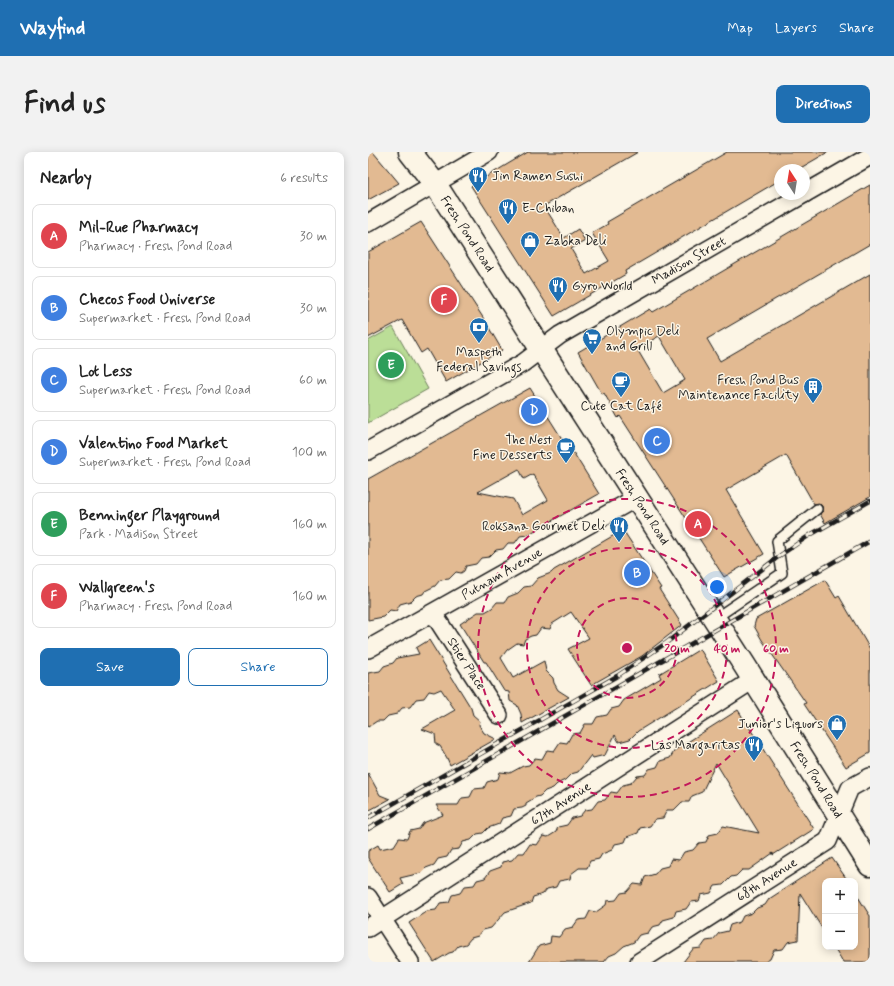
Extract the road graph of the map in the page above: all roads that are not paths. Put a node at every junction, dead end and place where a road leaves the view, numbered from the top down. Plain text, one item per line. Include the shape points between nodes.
1 (410, 152) edge
2 (489, 152) edge
3 (870, 156) edge
4 (435, 184) junction
5 (810, 191) edge
6 (794, 200) edge
7 (368, 222) edge
8 (541, 350) junction
9 (368, 451) edge
10 (636, 498) junction
11 (817, 509) dead end
12 (432, 613) junction
13 (714, 619) junction
14 (368, 649) edge
15 (753, 680) junction
16 (499, 715) dead end
17 (870, 777) edge
18 (838, 815) junction
19 (870, 865) edge
20 (368, 897) edge
21 (382, 919) junction
22 (368, 928) edge
23 (410, 962) edge
24 (638, 962) edge

1 - 4 main road, Fresh Pond Road
2 - 4 street
3 - 5 street, Madison Street
4 - 7 street
4 - 8 main road, Fresh Pond Road
6 - 8 street, Madison Street via 560,335
8 - 9 street, Madison Street via 523,363
8 - 10 main road, Fresh Pond Road
10 - 12 street, Putnam Avenue
10 - 13 main road, Fresh Pond Road
11 - 13 lane via 777,541 782,574
12 - 14 street, Putnam Avenue
12 - 16 street, Stier Place
13 - 15 main road, Fresh Pond Road
15 - 18 main road, Fresh Pond Road
15 - 21 street, 67th Avenue
17 - 18 street, 68th Avenue via 850,788
18 - 19 main road, Fresh Pond Road
18 - 24 street, 68th Avenue via 828,841
20 - 21 street
21 - 22 street, 67th Avenue
21 - 23 street

